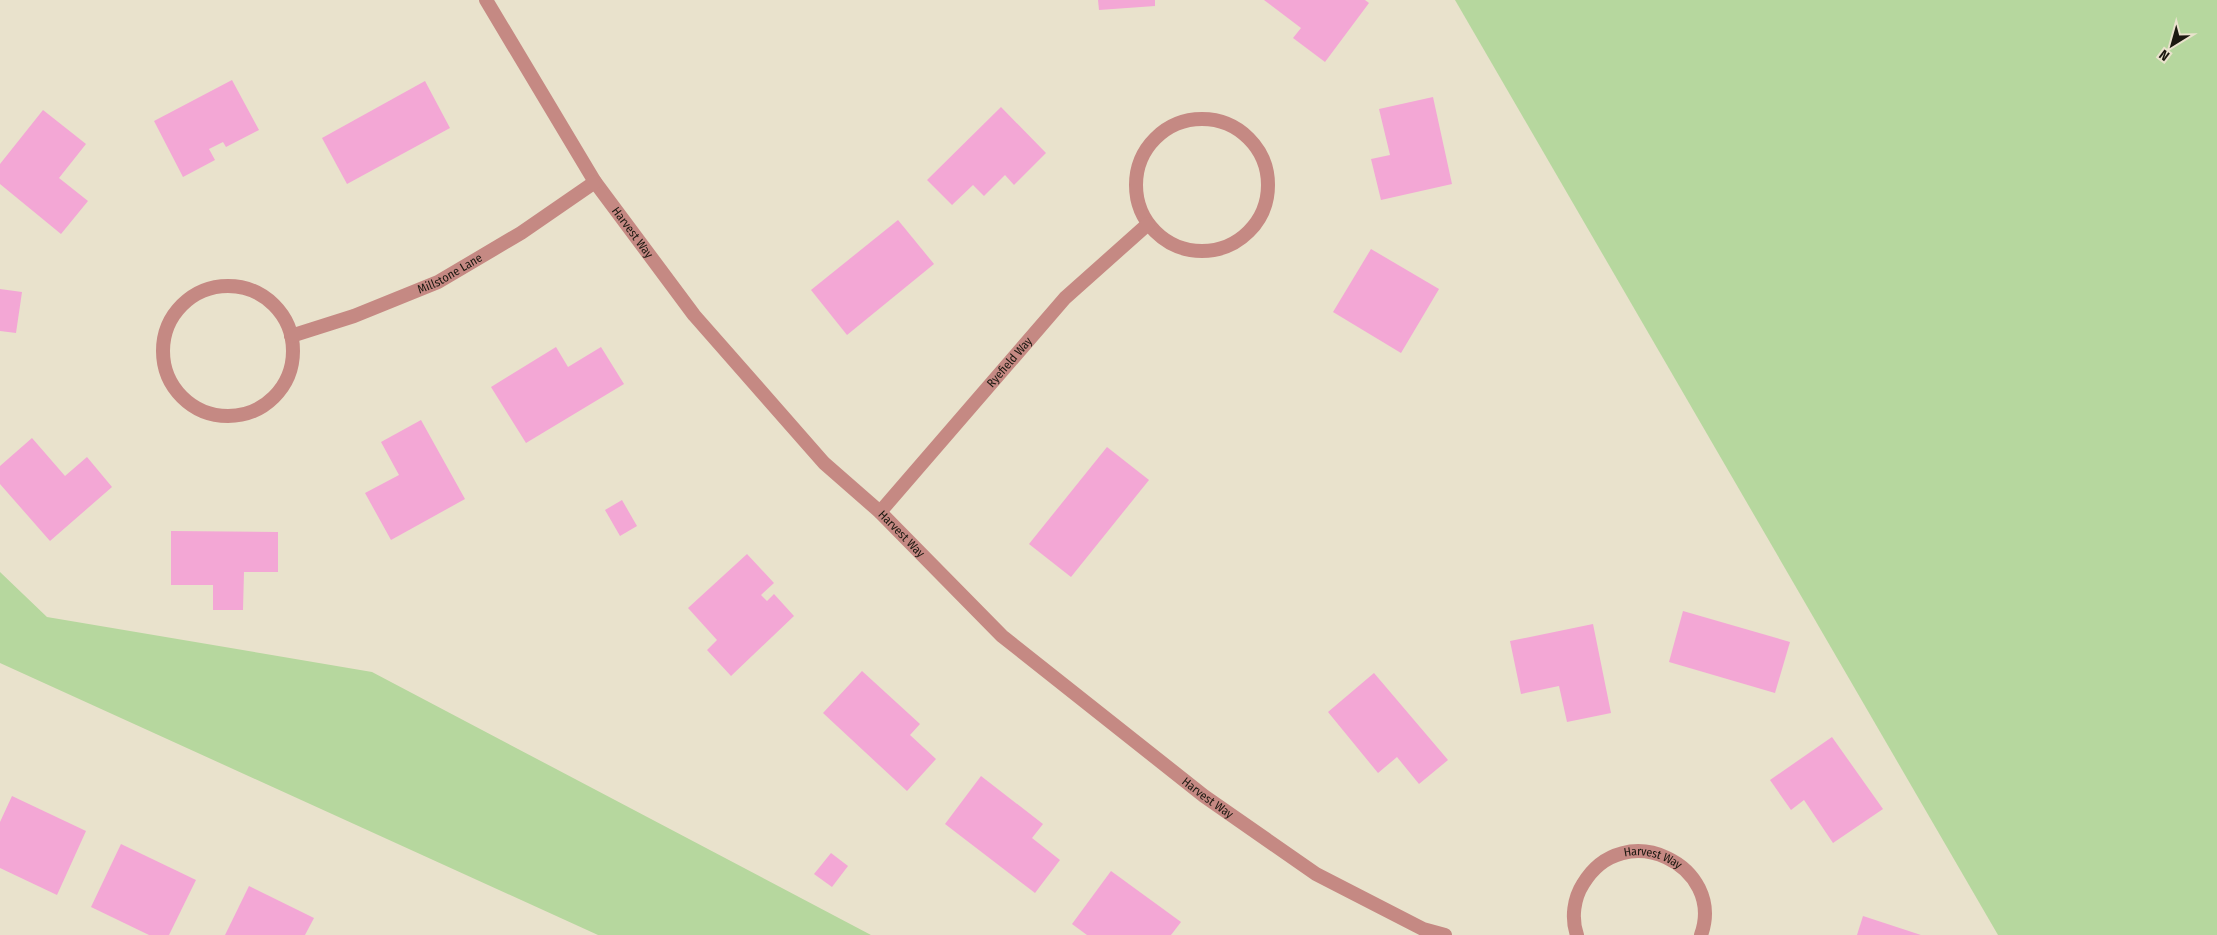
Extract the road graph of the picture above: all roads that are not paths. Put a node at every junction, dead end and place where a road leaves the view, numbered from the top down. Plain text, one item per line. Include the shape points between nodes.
1 (486, 0) edge
2 (596, 182) junction
3 (1148, 224) junction
4 (291, 336) junction
5 (880, 512) junction
6 (1573, 934) edge
7 (1445, 935) edge
8 (1701, 935) edge

1 - 2 street, Harvest Way
2 - 4 street, Millstone Lane via 521,233 438,282 354,316
2 - 5 street, Harvest Way via 694,314 824,463
3 - 3 street via 1164,239 1184,249 1205,251 1227,247 1246,236 1259,220 1267,199 1268,178 1262,156 1249,139 1232,126 1211,119 1189,120 1168,128 1152,142 1140,161 1136,182 1139,204
3 - 5 street, Ryefield Way via 1065,298
4 - 4 street via 284,316 268,300 249,289 226,286 204,290 185,301 171,318 163,339 164,362 170,383 184,399 201,410 221,416 242,415 261,408 277,394 288,377 293,357
5 - 7 street, Harvest Way via 1002,636 1204,796 1316,874 1423,929
6 - 8 street, Harvest Way via 1578,891 1589,873 1606,859 1625,851 1647,851 1667,856 1685,869 1698,886 1704,906

